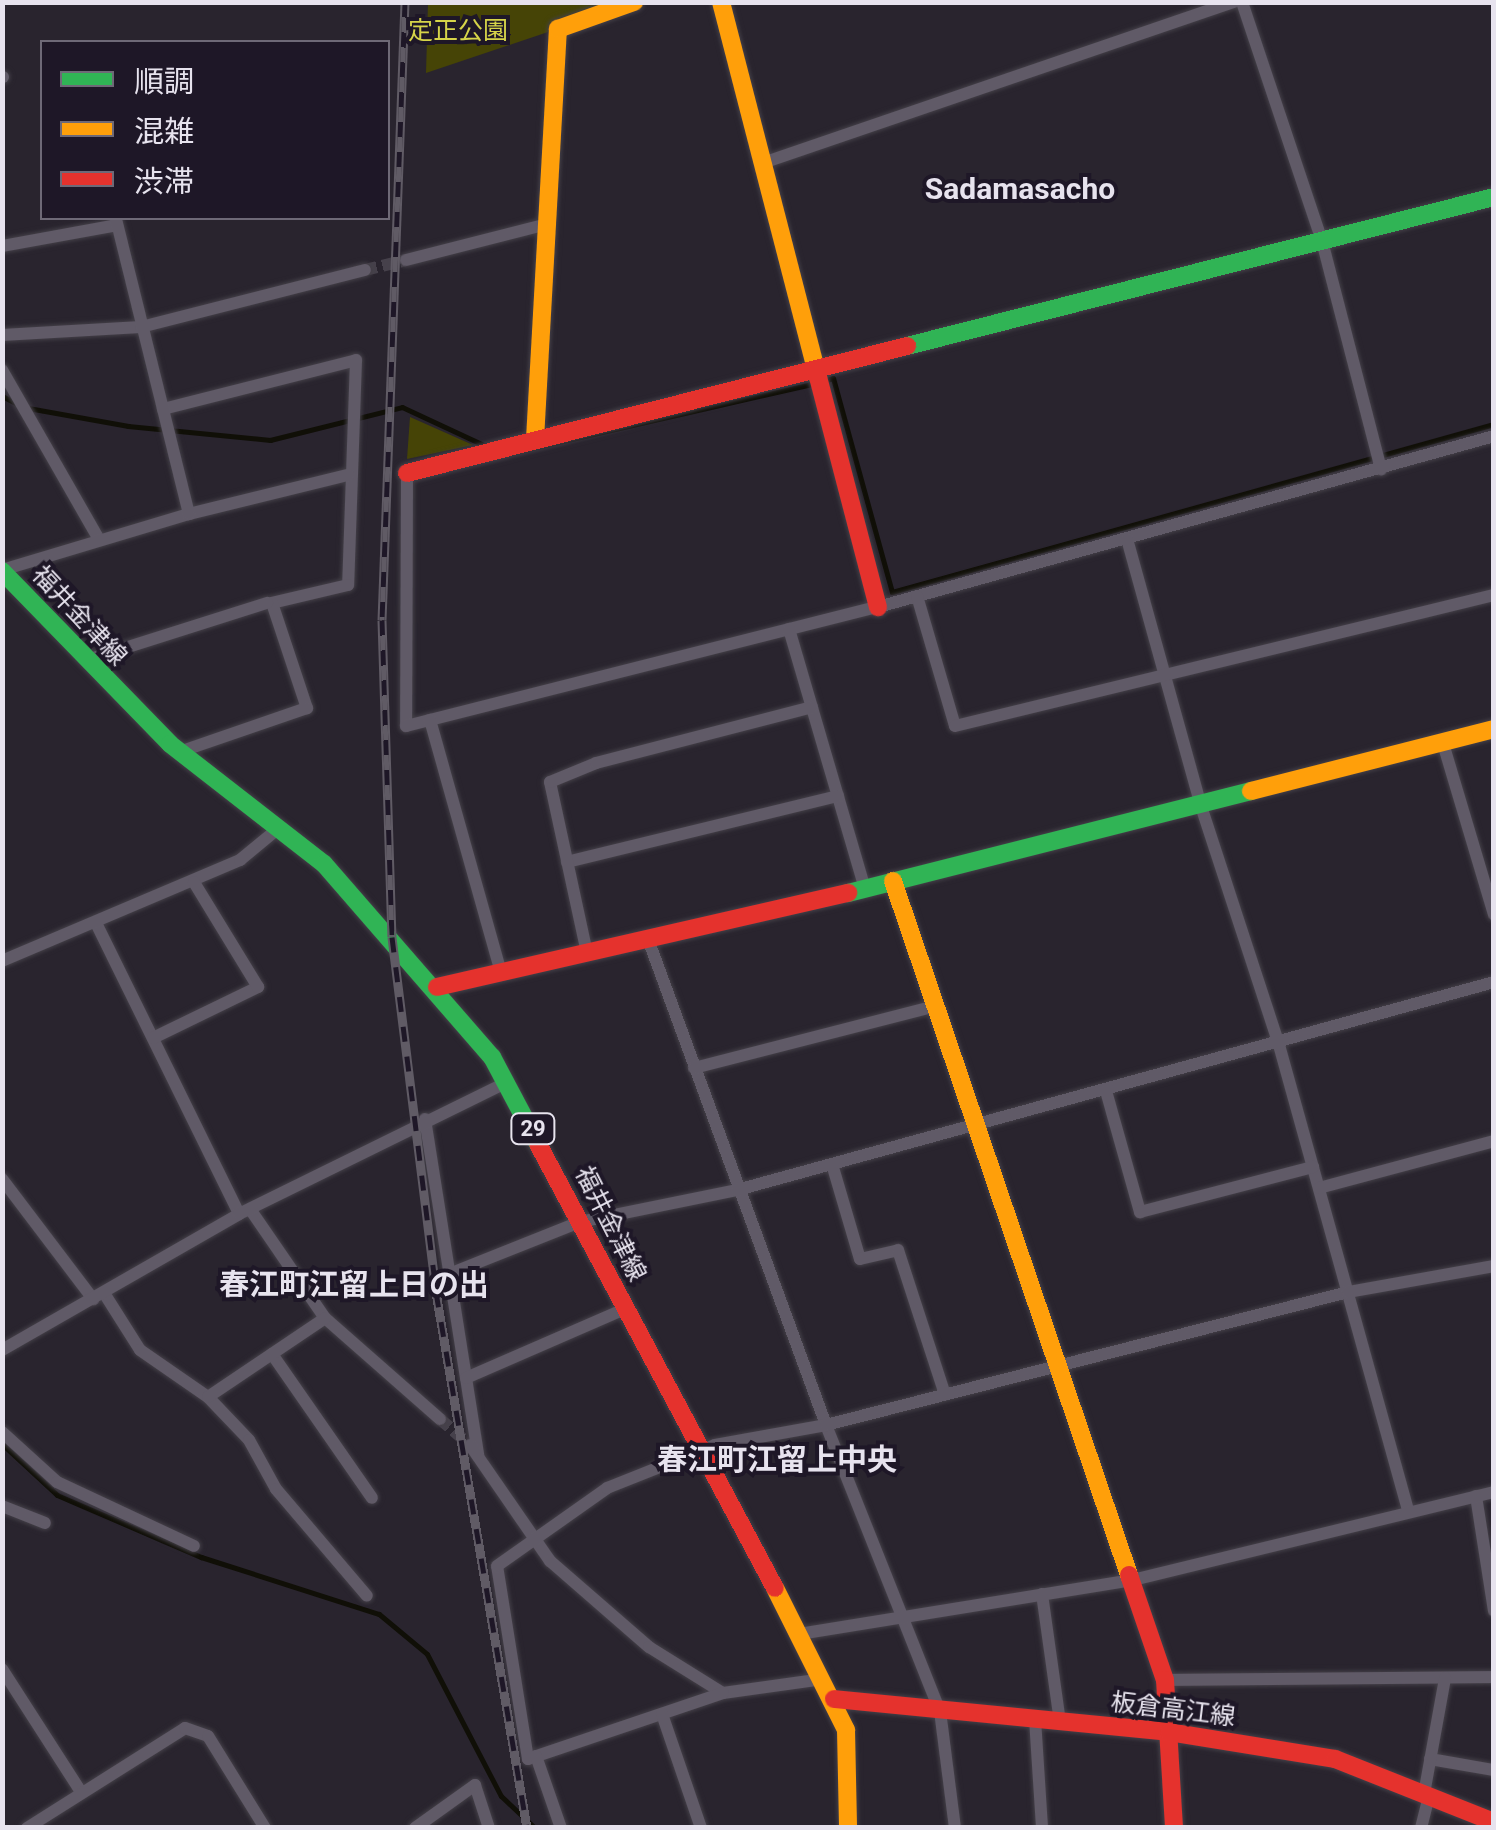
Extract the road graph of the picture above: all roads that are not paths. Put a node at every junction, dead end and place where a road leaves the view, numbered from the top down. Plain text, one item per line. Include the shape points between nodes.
1 (634, 2) edge
2 (722, 2) edge
3 (1234, 2) edge
4 (1242, 2) edge
5 (763, 164) junction
6 (1494, 198) edge
7 (116, 221) edge
8 (547, 224) junction
9 (1322, 241) junction
10 (2, 246) edge
11 (406, 260) tunnel mouth
12 (366, 270) tunnel mouth
13 (141, 327) junction
14 (2, 335) edge
15 (816, 368) junction
16 (2, 370) edge
17 (162, 409) junction
18 (1494, 436) edge
19 (535, 439) junction
20 (1382, 469) junction
21 (407, 473) joint
22 (348, 475) junction
23 (189, 514) junction
24 (97, 536) junction
25 (1128, 539) junction
26 (2, 570) edge
27 (1494, 595) edge
28 (916, 596) junction
29 (267, 603) dead end
30 (878, 607) junction
31 (790, 629) junction
32 (87, 660) junction
33 (1166, 675) junction
34 (812, 707) junction
35 (430, 720) junction
36 (1494, 729) edge
37 (1442, 740) junction
38 (179, 752) junction
39 (838, 796) junction
40 (1200, 802) junction
41 (280, 828) junction
42 (567, 862) junction
43 (894, 881) junction
44 (194, 882) junction
45 (865, 889) junction
46 (1494, 914) edge
47 (97, 925) junction
48 (648, 939) junction
49 (587, 953) junction
50 (2, 961) edge
51 (501, 973) junction
52 (1494, 982) edge
53 (437, 987) junction
54 (936, 1006) junction
55 (152, 1038) junction
56 (1279, 1045) junction
57 (694, 1068) junction
58 (507, 1082) junction
59 (1106, 1091) junction
60 (425, 1120) junction
61 (977, 1126) junction
62 (1494, 1141) edge
63 (832, 1164) junction
64 (1313, 1167) junction
65 (2, 1178) edge
66 (1319, 1188) junction
67 (737, 1190) junction
68 (245, 1211) junction
69 (580, 1222) junction
70 (1494, 1266) edge
71 (449, 1274) junction
72 (1348, 1292) junction
73 (98, 1296) junction
74 (625, 1309) junction
75 (325, 1318) junction
76 (2, 1350) edge
77 (272, 1354) junction
78 (1060, 1367) junction
79 (466, 1378) junction
80 (945, 1395) junction
81 (208, 1398) junction
82 (440, 1419) tunnel mouth
83 (826, 1425) junction
84 (2, 1432) edge
85 (470, 1445) tunnel mouth
86 (701, 1450) junction
87 (478, 1458) junction
88 (1494, 1492) edge
89 (1476, 1496) junction
90 (372, 1498) dead end
91 (2, 1506) edge
92 (1408, 1510) junction
93 (45, 1523) dead end
94 (532, 1537) junction
95 (194, 1546) dead end
96 (1133, 1580) junction
97 (1491, 1587) edge
98 (1042, 1594) junction
99 (367, 1596) dead end
100 (1494, 1611) edge
101 (904, 1614) junction
102 (799, 1634) junction
103 (2, 1669) edge
104 (1494, 1677) edge
105 (1445, 1678) junction
106 (823, 1679) junction
107 (1165, 1680) junction
108 (723, 1694) junction
109 (834, 1698) junction
110 (940, 1710) junction
111 (662, 1714) junction
112 (1035, 1719) junction
113 (1060, 1722) junction
114 (1169, 1732) junction
115 (536, 1756) junction
116 (1430, 1759) junction
117 (1494, 1770) edge
118 (81, 1792) junction
119 (1426, 1795) junction
120 (1494, 1822) edge
121 (26, 1828) edge
122 (264, 1828) edge
123 (415, 1828) edge
124 (489, 1828) edge
125 (561, 1828) edge
126 (702, 1828) edge
127 (848, 1828) edge
128 (954, 1828) edge
129 (1042, 1828) edge
130 (1174, 1828) edge
131 (1420, 1828) edge

1 - 8 street via 558,29
2 - 5 street
3 - 5 street
4 - 9 street
5 - 15 street
6 - 9 street
7 - 10 street
7 - 13 street
8 - 11 street
8 - 19 street
9 - 15 street
9 - 20 street
12 - 13 street
13 - 14 street
13 - 17 street
15 - 19 street
15 - 30 street
16 - 24 street
17 - 22 street via 356,360
17 - 23 street
18 - 20 street
19 - 21 street
20 - 25 street
21 - 35 street via 406,726
22 - 23 street
22 - 38 street via 348,585 272,603 307,708
23 - 24 street
24 - 26 street
25 - 28 street
25 - 33 street
26 - 32 street, 福井金津線 / 29
27 - 33 street
28 - 30 street
28 - 33 street via 955,726
29 - 32 street
30 - 31 street
31 - 34 street
31 - 35 street
32 - 38 street, 福井金津線 / 29
33 - 40 street
34 - 39 street
34 - 42 street via 596,763 550,782
35 - 51 street
36 - 37 street
37 - 40 street
37 - 46 street
38 - 41 street, 福井金津線 / 29
39 - 42 street
39 - 45 street
40 - 43 street
40 - 56 street
41 - 44 street via 240,860
41 - 53 street, 福井金津線 / 29 via 346,887
42 - 49 street
43 - 45 street
43 - 54 street
44 - 47 street
44 - 55 street via 258,987
45 - 48 street
47 - 50 street
47 - 55 street
48 - 49 street
48 - 57 street
49 - 51 street
51 - 53 street
52 - 56 street
53 - 58 street, 福井金津線 / 29
54 - 57 street
54 - 61 street
55 - 68 street
56 - 59 street
56 - 64 street
57 - 67 street
58 - 60 street
58 - 69 street, 福井金津線 / 29
59 - 61 street
59 - 64 street via 1140,1212
60 - 68 street
60 - 71 street
61 - 63 street
61 - 78 street
62 - 66 street
63 - 67 street
63 - 80 street via 860,1260 898,1250
64 - 66 street
65 - 73 street
66 - 72 street
67 - 69 street
67 - 83 street
68 - 73 street
68 - 75 street
69 - 71 street
69 - 74 street, 福井金津線 / 29
70 - 72 street
71 - 79 street
72 - 78 street
72 - 92 street
73 - 76 street
73 - 81 street via 140,1350
74 - 79 street
74 - 86 street, 福井金津線 / 29
75 - 77 street
75 - 82 street
77 - 81 street
77 - 90 street
78 - 80 street
78 - 96 street
79 - 87 street
80 - 83 street
81 - 99 street via 249,1440 332,1562
83 - 86 street
83 - 101 street
84 - 95 street via 74,1493
85 - 87 street
86 - 94 street via 606,1488
86 - 102 street, 福井金津線 / 29
87 - 94 street
88 - 89 street
89 - 92 street
89 - 97 street
91 - 93 street
92 - 96 street
94 - 108 street via 649,1648
94 - 115 street via 497,1566 528,1759
96 - 98 street
96 - 107 street
97 - 100 street
98 - 101 street
98 - 113 street
101 - 102 street
101 - 110 street
102 - 106 street, 福井金津線 / 29
103 - 118 street
104 - 105 street
105 - 107 street
105 - 116 street
106 - 108 street
106 - 109 street, 福井金津線 / 29
107 - 114 street
108 - 111 street
109 - 110 street, 板倉高江線
109 - 127 street, 福井金津線 / 29 via 846,1730
110 - 112 street, 板倉高江線
110 - 128 street
111 - 115 street
111 - 126 street
112 - 113 street, 板倉高江線
112 - 129 street
113 - 114 street, 板倉高江線
114 - 119 street, 板倉高江線 via 1335,1759
114 - 130 street
115 - 125 street
116 - 117 street
116 - 119 street
118 - 121 street
118 - 122 street via 185,1728 200,1730
119 - 120 street, 板倉高江線
119 - 131 street
123 - 124 street via 474,1785

